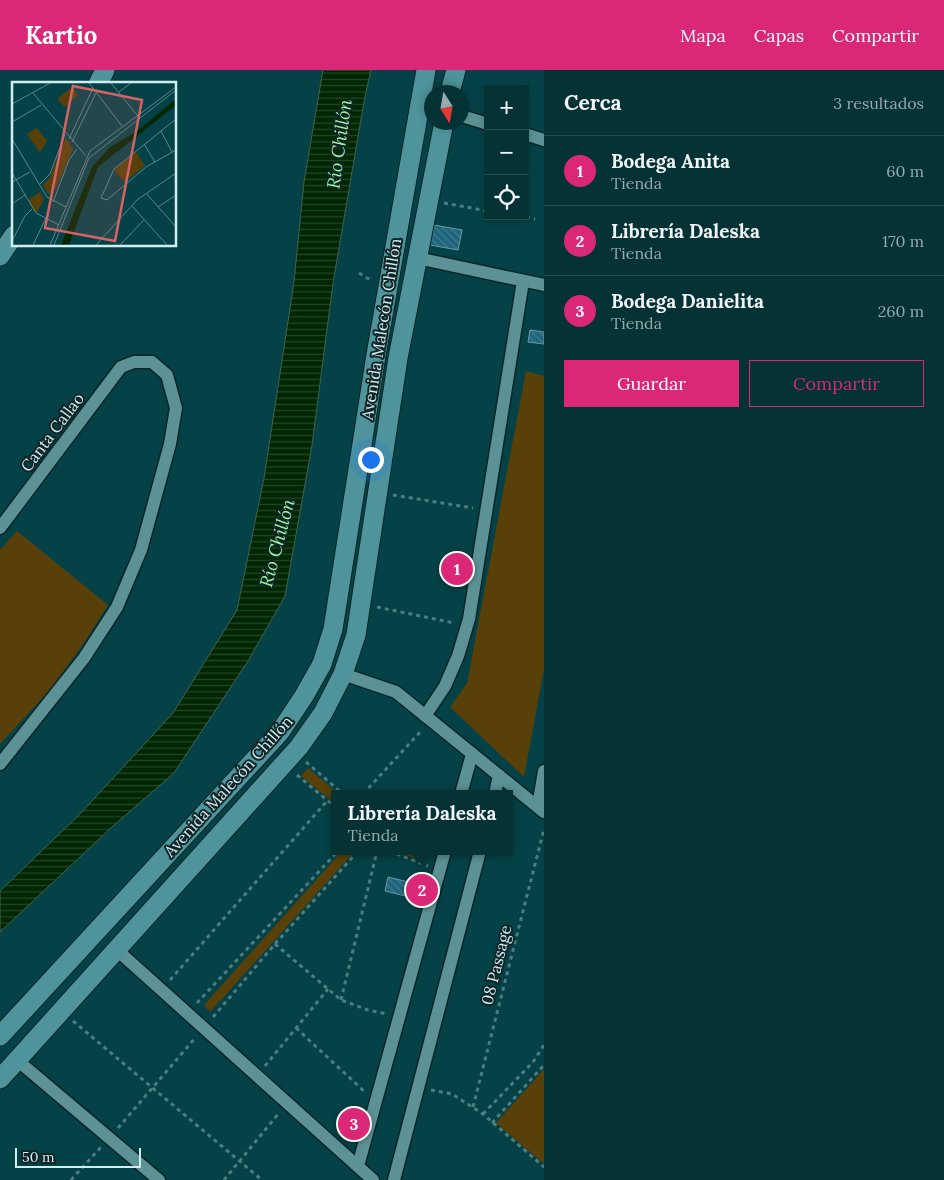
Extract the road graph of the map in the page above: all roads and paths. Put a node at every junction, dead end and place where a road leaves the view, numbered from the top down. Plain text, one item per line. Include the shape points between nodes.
1 (105, 70) edge
2 (426, 70) edge
3 (456, 70) edge
4 (99, 82) edge
5 (426, 85) edge
6 (452, 85) edge
7 (424, 116) edge
8 (469, 118) edge
9 (484, 123) edge
10 (442, 130) edge
11 (529, 135) edge
12 (544, 140) edge
13 (429, 200) junction
14 (484, 210) edge
15 (529, 218) edge
16 (534, 219) dead end
17 (12, 238) edge
18 (0, 256) edge
19 (418, 258) junction
20 (359, 273) dead end
21 (372, 281) dead end
22 (523, 281) junction
23 (544, 285) edge
24 (378, 492) junction
25 (486, 511) junction
26 (0, 528) edge
27 (360, 604) junction
28 (467, 626) junction
29 (343, 674) junction
30 (428, 718) junction
31 (472, 754) junction
32 (289, 758) junction
33 (0, 764) edge
34 (544, 771) edge
35 (499, 775) junction
36 (337, 790) edge
37 (367, 790) edge
38 (462, 790) edge
39 (495, 790) edge
40 (327, 800) junction
41 (331, 803) edge
42 (541, 809) edge
43 (544, 829) edge
44 (334, 855) edge
45 (354, 855) edge
46 (376, 855) edge
47 (399, 855) edge
48 (445, 855) edge
49 (479, 855) edge
50 (440, 870) junction
51 (275, 944) junction
52 (117, 950) junction
53 (328, 989) junction
54 (161, 990) junction
55 (341, 1000) junction
56 (61, 1010) junction
57 (188, 1014) junction
58 (400, 1016) junction
59 (204, 1028) junction
60 (296, 1028) junction
61 (0, 1036) edge
62 (544, 1045) edge
63 (18, 1060) junction
64 (544, 1065) edge
65 (257, 1076) junction
66 (0, 1079) edge
67 (152, 1088) junction
68 (418, 1088) junction
69 (376, 1102) junction
70 (288, 1103) junction
71 (473, 1107) junction
72 (484, 1114) junction
73 (492, 1123) junction
74 (109, 1138) junction
75 (240, 1161) junction
76 (358, 1166) junction
77 (544, 1167) edge
78 (71, 1180) edge
79 (159, 1180) edge
80 (224, 1180) edge
81 (262, 1180) edge
82 (373, 1180) edge
83 (394, 1180) edge

1 - 4 main road
2 - 5 main road, Avenida Malecón Chillón
3 - 6 main road
7 - 61 main road, Avenida Malecón Chillón via 376,355 333,629 322,664 280,732
8 - 9 street
10 - 13 main road, Avenida Malecón Chillón
11 - 12 street
13 - 14 path
13 - 19 main road, Avenida Malecón Chillón
15 - 16 path
17 - 18 main road
19 - 22 street
19 - 24 main road, Avenida Malecón Chillón via 398,358
20 - 21 path
22 - 23 street
22 - 25 street
24 - 25 path
24 - 27 main road, Avenida Malecón Chillón
25 - 28 street
26 - 33 street, Canta Callao via 121,367 134,362 152,362 167,375 176,408 170,444 141,550 117,607 84,658
27 - 28 path
27 - 29 main road, Avenida Malecón Chillón via 356,635
28 - 30 street via 458,656
29 - 30 street via 396,692
29 - 32 main road, Avenida Malecón Chillón via 323,713
30 - 31 street
30 - 37 path
31 - 35 street
31 - 38 street
32 - 36 path
32 - 40 path
32 - 52 main road, Avenida Malecón Chillón
34 - 42 street
35 - 39 street
35 - 42 street
40 - 41 path
40 - 54 path
43 - 71 path, 08 Passage
44 - 57 path
45 - 51 path
46 - 55 path
47 - 50 path
48 - 50 street
49 - 68 street
50 - 58 street
51 - 53 path
51 - 59 path
52 - 54 street
52 - 56 main road, Avenida Malecón Chillón
53 - 55 path
53 - 60 path
54 - 57 street
55 - 58 path via 368,1010
56 - 63 main road, Avenida Malecón Chillón
56 - 67 path
57 - 59 street
58 - 69 street
59 - 65 street
59 - 67 path
60 - 65 path
60 - 69 path
62 - 72 path via 533,1062
63 - 66 main road, Avenida Malecón Chillón
63 - 74 street
64 - 73 path
65 - 70 street
67 - 74 path
67 - 75 path
68 - 71 path via 452,1094
68 - 83 street
69 - 76 street
70 - 75 path
70 - 76 street
71 - 72 path
72 - 73 path
73 - 77 path
74 - 78 path
74 - 79 street
75 - 80 path
75 - 81 path
76 - 82 street

